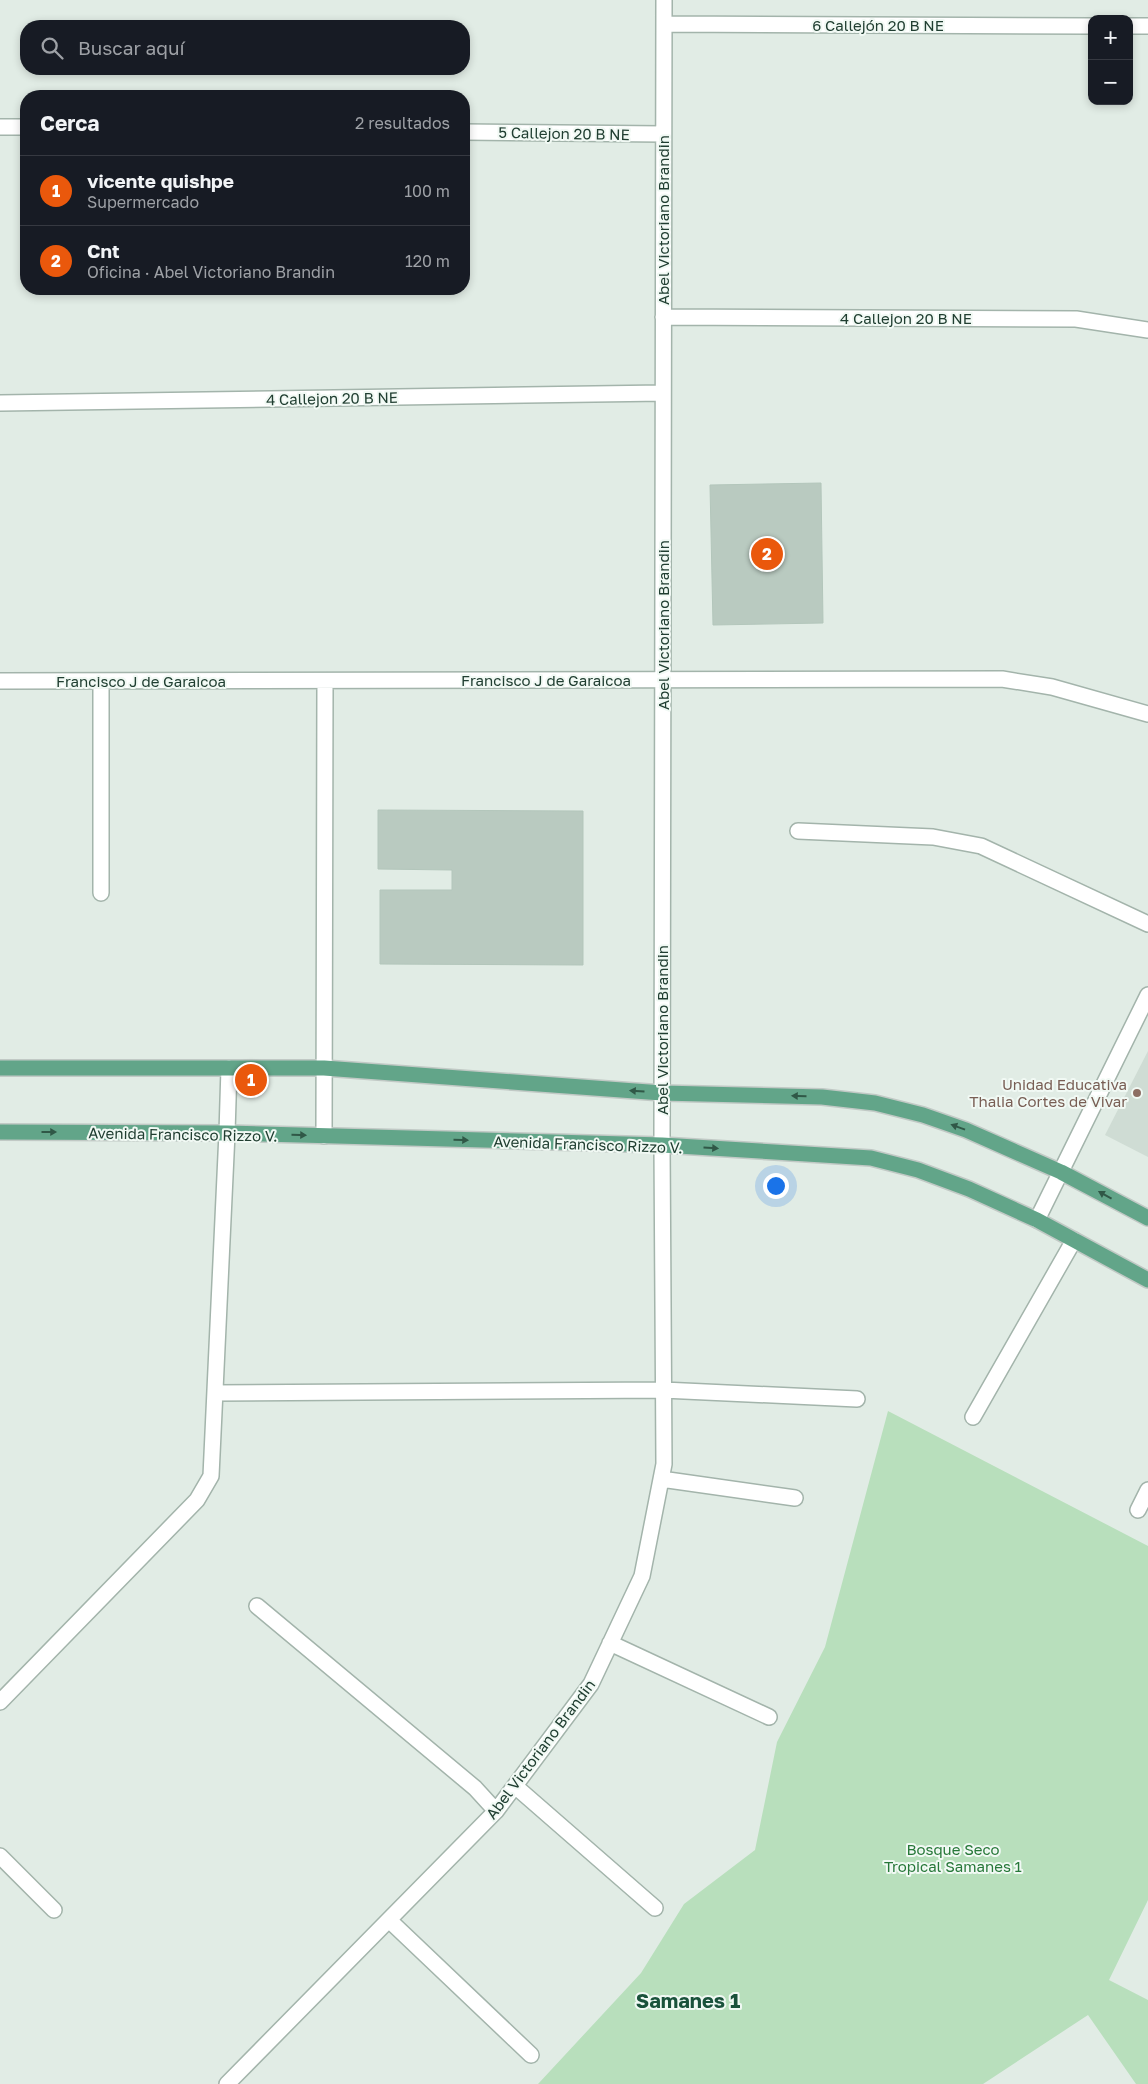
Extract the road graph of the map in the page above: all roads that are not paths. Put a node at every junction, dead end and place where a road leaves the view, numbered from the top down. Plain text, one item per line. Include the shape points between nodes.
1 (664, 0) edge
2 (664, 24) junction
3 (1088, 26) edge
4 (1133, 26) edge
5 (1148, 26) edge
6 (0, 127) edge
7 (20, 127) edge
8 (470, 132) edge
9 (663, 134) junction
10 (663, 317) junction
11 (1148, 330) edge
12 (663, 393) junction
13 (0, 403) edge
14 (663, 680) junction
15 (0, 681) edge
16 (101, 681) junction
17 (325, 681) junction
18 (1148, 714) edge
19 (798, 830) dead end
20 (101, 893) dead end
21 (1148, 924) edge
22 (1148, 995) edge
23 (0, 1068) edge
24 (228, 1068) junction
25 (324, 1068) junction
26 (662, 1092) junction
27 (0, 1132) edge
28 (227, 1134) junction
29 (324, 1136) junction
30 (662, 1145) junction
31 (1061, 1172) junction
32 (1148, 1218) edge
33 (1037, 1220) junction
34 (1074, 1240) junction
35 (1148, 1280) edge
36 (663, 1390) junction
37 (215, 1393) junction
38 (857, 1399) dead end
39 (973, 1417) dead end
40 (661, 1479) junction
41 (1148, 1490) edge
42 (795, 1498) dead end
43 (1138, 1510) dead end
44 (257, 1606) dead end
45 (610, 1644) junction
46 (0, 1702) edge
47 (769, 1717) dead end
48 (516, 1786) junction
49 (496, 1811) junction
50 (0, 1856) edge
51 (656, 1908) dead end
52 (54, 1910) dead end
53 (389, 1920) junction
54 (531, 2055) dead end
55 (227, 2084) edge

1 - 2 street, Abel Victoriano Brandin
2 - 3 street, 6 Callejón 20 B NE
2 - 9 street, Abel Victoriano Brandin
4 - 5 street
6 - 7 street
8 - 9 street, 5 Callejon 20 B NE
9 - 10 street, Abel Victoriano Brandin
10 - 11 street, 4 Callejon 20 B NE via 1076,319
10 - 12 street, Abel Victoriano Brandin
12 - 13 street, 4 Callejon 20 B NE
12 - 14 street, Abel Victoriano Brandin
14 - 17 street, Francisco J de Garaicoa
14 - 18 street, Francisco J de Garaicoa via 1002,679 1052,687
14 - 26 street, Abel Victoriano Brandin
15 - 16 street, Francisco J de Garaicoa
16 - 17 street, Francisco J de Garaicoa
16 - 20 street
17 - 25 street
19 - 21 street via 933,837 981,846
22 - 31 street
23 - 24 main road
24 - 25 main road
24 - 28 street
26 -> 25 main road
25 - 29 street
26 - 30 street, Abel Victoriano Brandin
31 -> 26 main road via 923,1114 875,1103 822,1097
27 -> 28 main road, Avenida Francisco Rizzo V.
28 -> 29 main road, Avenida Francisco Rizzo V.
28 - 37 street
29 -> 30 main road, Avenida Francisco Rizzo V.
30 -> 33 main road, Avenida Francisco Rizzo V. via 871,1158 969,1188
30 - 36 street, Abel Victoriano Brandin
32 -> 31 main road
31 - 33 street
33 - 34 main road, Avenida Francisco Rizzo V.
34 - 35 main road, Avenida Francisco Rizzo V.
34 - 39 street
36 - 37 street
36 - 38 street
36 - 40 street, Abel Victoriano Brandin via 664,1464
37 - 46 street via 211,1476 197,1500
40 - 42 street
40 - 45 street, Abel Victoriano Brandin via 642,1576
41 - 43 street
44 - 49 street via 475,1788
45 - 47 street
45 - 48 street, Abel Victoriano Brandin via 591,1684
48 - 49 street, Abel Victoriano Brandin
48 - 51 street
49 - 53 street, Abel Victoriano Brandin
50 - 52 street
53 - 54 street
53 - 55 street, Abel Victoriano Brandin

